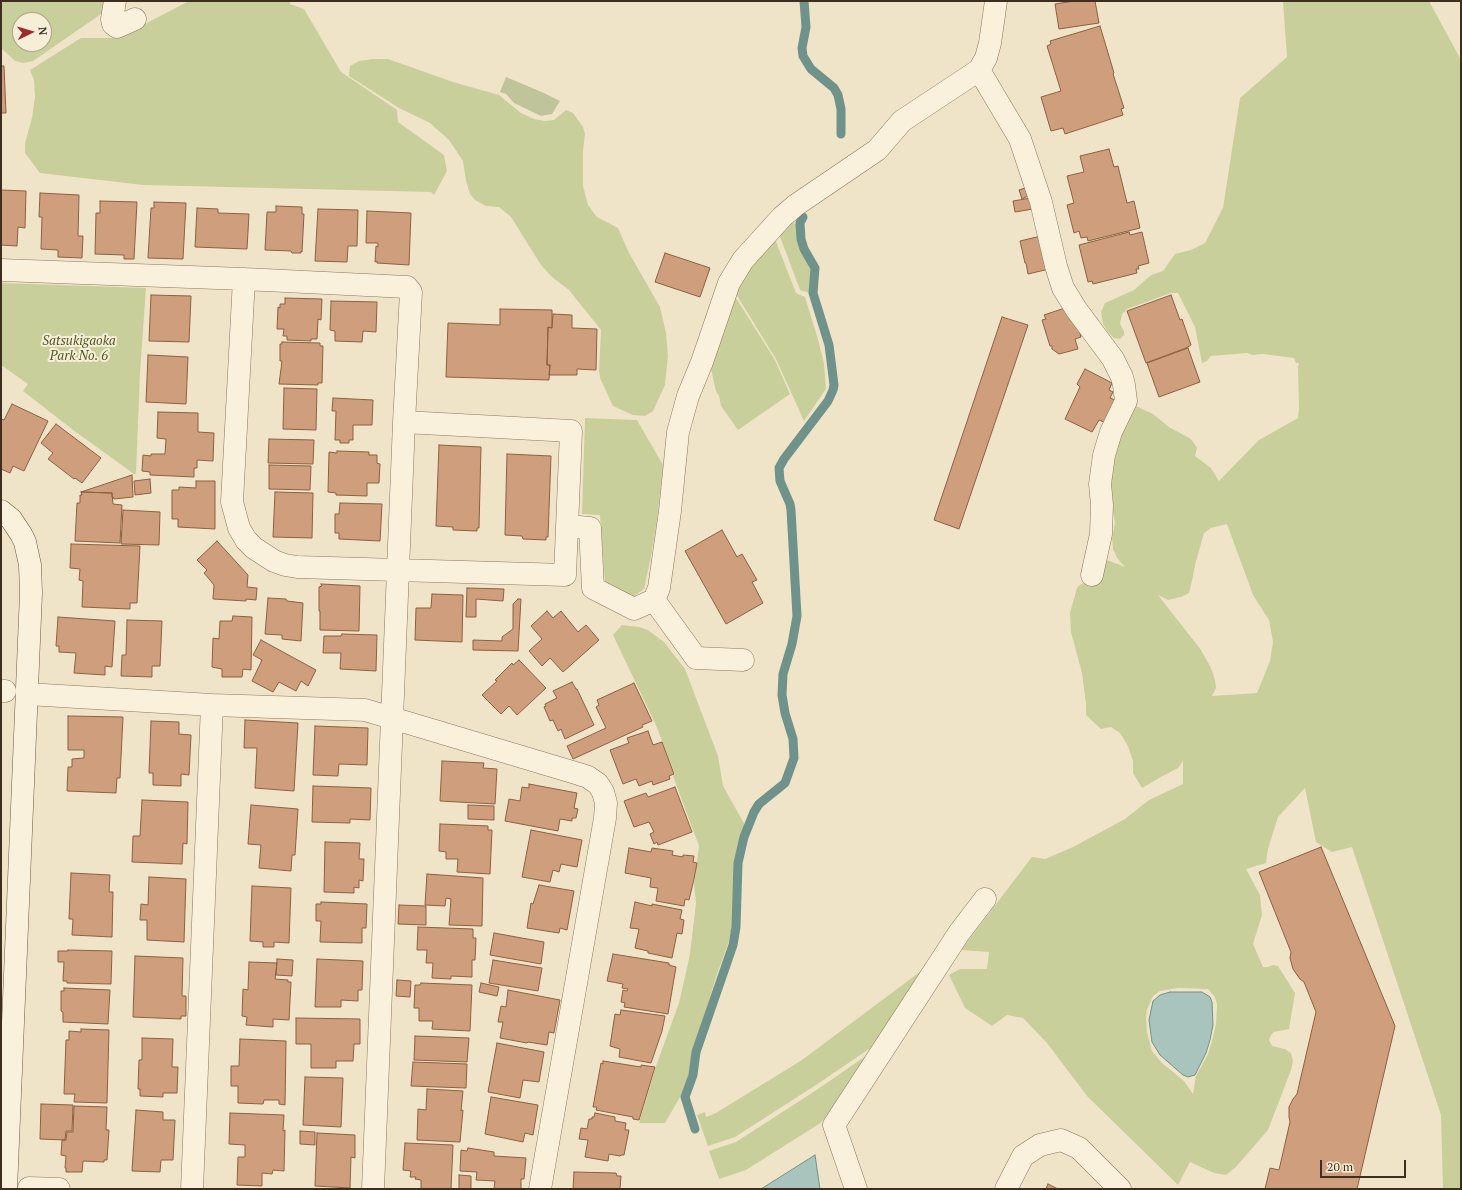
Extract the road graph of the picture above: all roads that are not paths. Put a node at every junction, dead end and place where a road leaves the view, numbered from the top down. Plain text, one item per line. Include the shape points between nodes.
1 (115, 1) edge
2 (996, 1) edge
3 (135, 19) dead end
4 (979, 70) junction
5 (1, 270) edge
6 (244, 279) junction
7 (404, 422) junction
8 (1, 511) edge
9 (568, 526) junction
10 (398, 570) junction
11 (1092, 575) dead end
12 (654, 600) junction
13 (743, 660) dead end
14 (27, 694) junction
15 (212, 705) junction
16 (392, 717) junction
17 (985, 899) dead end
18 (5, 1187) edge
19 (29, 1188) edge
20 (59, 1189) edge
21 (192, 1189) edge
22 (373, 1189) edge
23 (540, 1189) edge
24 (856, 1189) edge
25 (1006, 1189) edge
26 (1120, 1189) edge

1 - 3 street via 113,24 117,27
2 - 4 street via 990,43
4 - 11 street via 1020,139 1041,202 1063,288 1076,310 1113,359 1124,385 1126,401 1111,432 1104,455 1100,484 1101,534
4 - 12 street via 902,121 877,150 796,205 743,260 729,284 688,396 678,432 670,511 659,588
5 - 6 street
6 - 7 street via 407,287 411,292
6 - 10 street via 232,502 239,528 254,548 285,565
7 - 9 street via 571,432
7 - 10 street
8 - 14 street via 11,519 28,550 31,594
9 - 10 street via 565,575
9 - 12 street via 590,528 593,588 634,610
10 - 16 street
12 - 13 street via 696,658
14 - 15 street
14 - 18 street
15 - 16 street via 365,710
15 - 21 street
16 - 22 street
16 - 23 street via 588,777 598,784 603,792 606,802 605,818
17 - 24 street via 959,933 834,1125
19 - 20 street
25 - 26 street via 1023,1156 1040,1145 1061,1140 1079,1148

